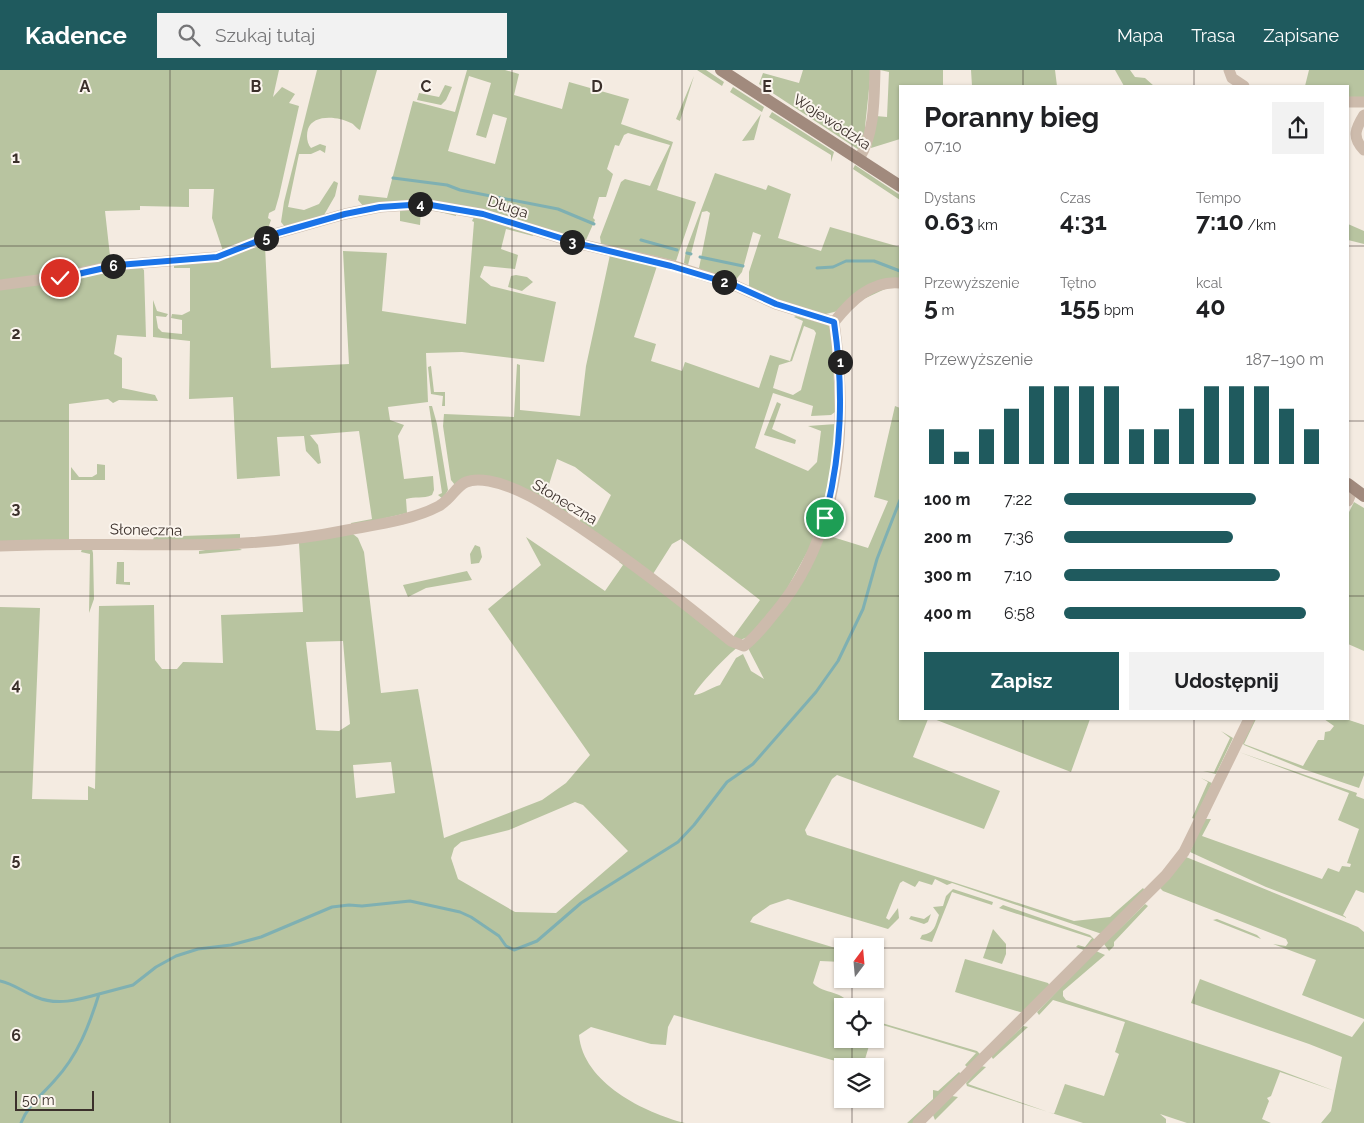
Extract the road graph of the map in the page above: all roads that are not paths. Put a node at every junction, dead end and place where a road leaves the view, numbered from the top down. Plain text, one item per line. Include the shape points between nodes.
1 (721, 70) edge
2 (875, 70) edge
3 (1228, 70) edge
4 (1242, 85) edge
5 (1349, 102) edge
6 (1364, 102) edge
7 (1364, 115) edge
8 (1364, 150) edge
9 (859, 159) junction
10 (899, 185) edge
11 (899, 283) edge
12 (0, 285) edge
13 (834, 322) junction
14 (1350, 486) edge
15 (1364, 496) edge
16 (0, 546) edge
17 (1249, 720) edge
18 (918, 1123) edge

1 - 9 main road, Wojewódzka
2 - 9 street via 870,134
3 - 4 street via 1232,78
5 - 6 street
7 - 8 street via 1355,135
9 - 10 main road, Wojewódzka
11 - 13 street via 875,287 864,293 850,303
12 - 13 street, Długa via 60,278 118,265 217,257 278,233 345,214 380,207 425,204 483,214 572,242 671,266 734,285 776,304
13 - 16 street, Słoneczna via 842,393 836,469 825,518 817,543 796,585 744,646 731,641 624,558 551,508 519,492 483,480 464,483 445,502 427,510 305,539 165,546 71,542
14 - 15 main road
17 - 18 street via 1184,852 1166,875

